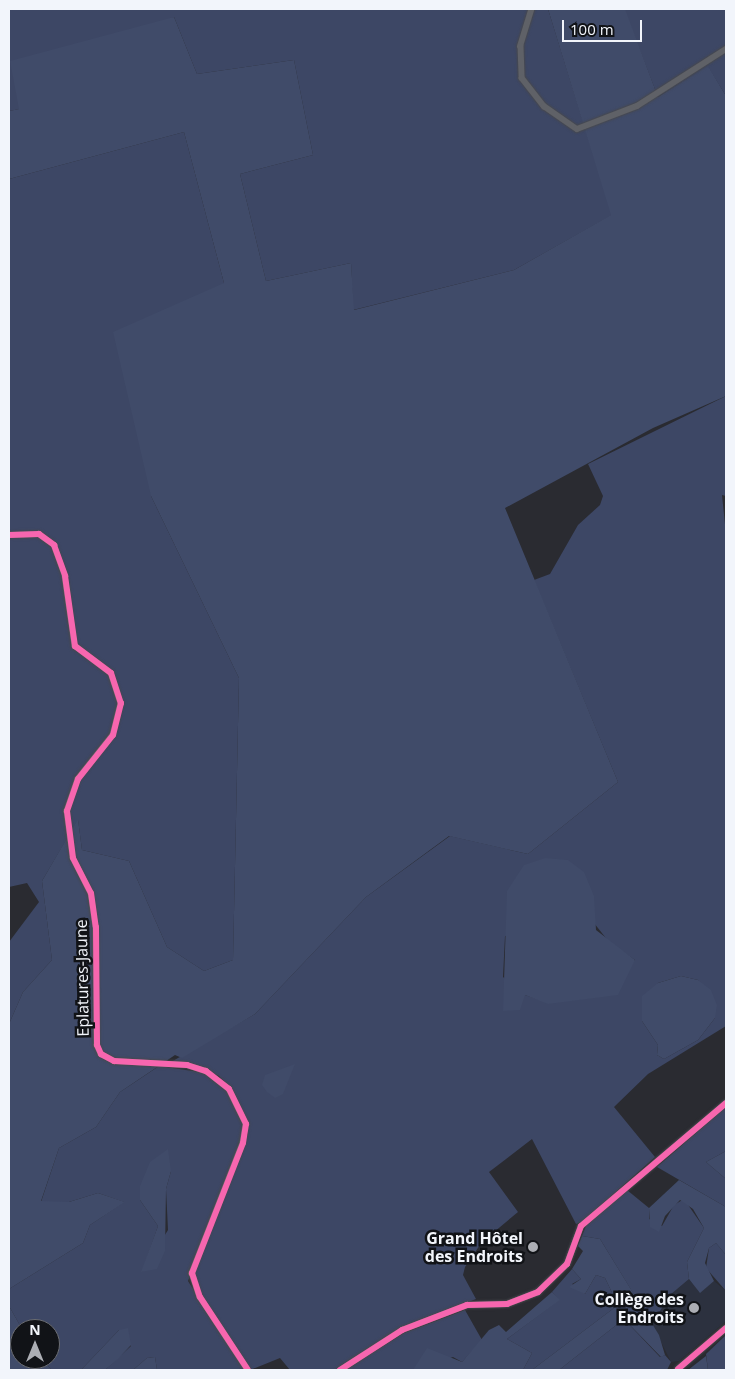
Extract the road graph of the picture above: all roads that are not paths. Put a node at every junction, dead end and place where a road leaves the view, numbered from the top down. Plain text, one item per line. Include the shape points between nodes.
1 (532, 9) edge
2 (726, 49) edge
3 (9, 535) edge
4 (726, 1103) edge
5 (726, 1328) edge
6 (678, 1369) dead end
7 (248, 1370) edge
8 (340, 1370) edge

1 - 2 street via 520,54 524,83 544,106 577,129 638,106
3 - 7 street, Eplatures-Jaune via 39,534 54,545 65,576 75,646 110,673 120,698 113,735 78,779 67,811 73,858 91,893 96,927 97,1045 101,1054 114,1061 187,1065 206,1071 229,1089 246,1124 192,1279
4 - 8 street via 581,1226 566,1264 538,1292 507,1304 467,1305 402,1330
5 - 6 street

